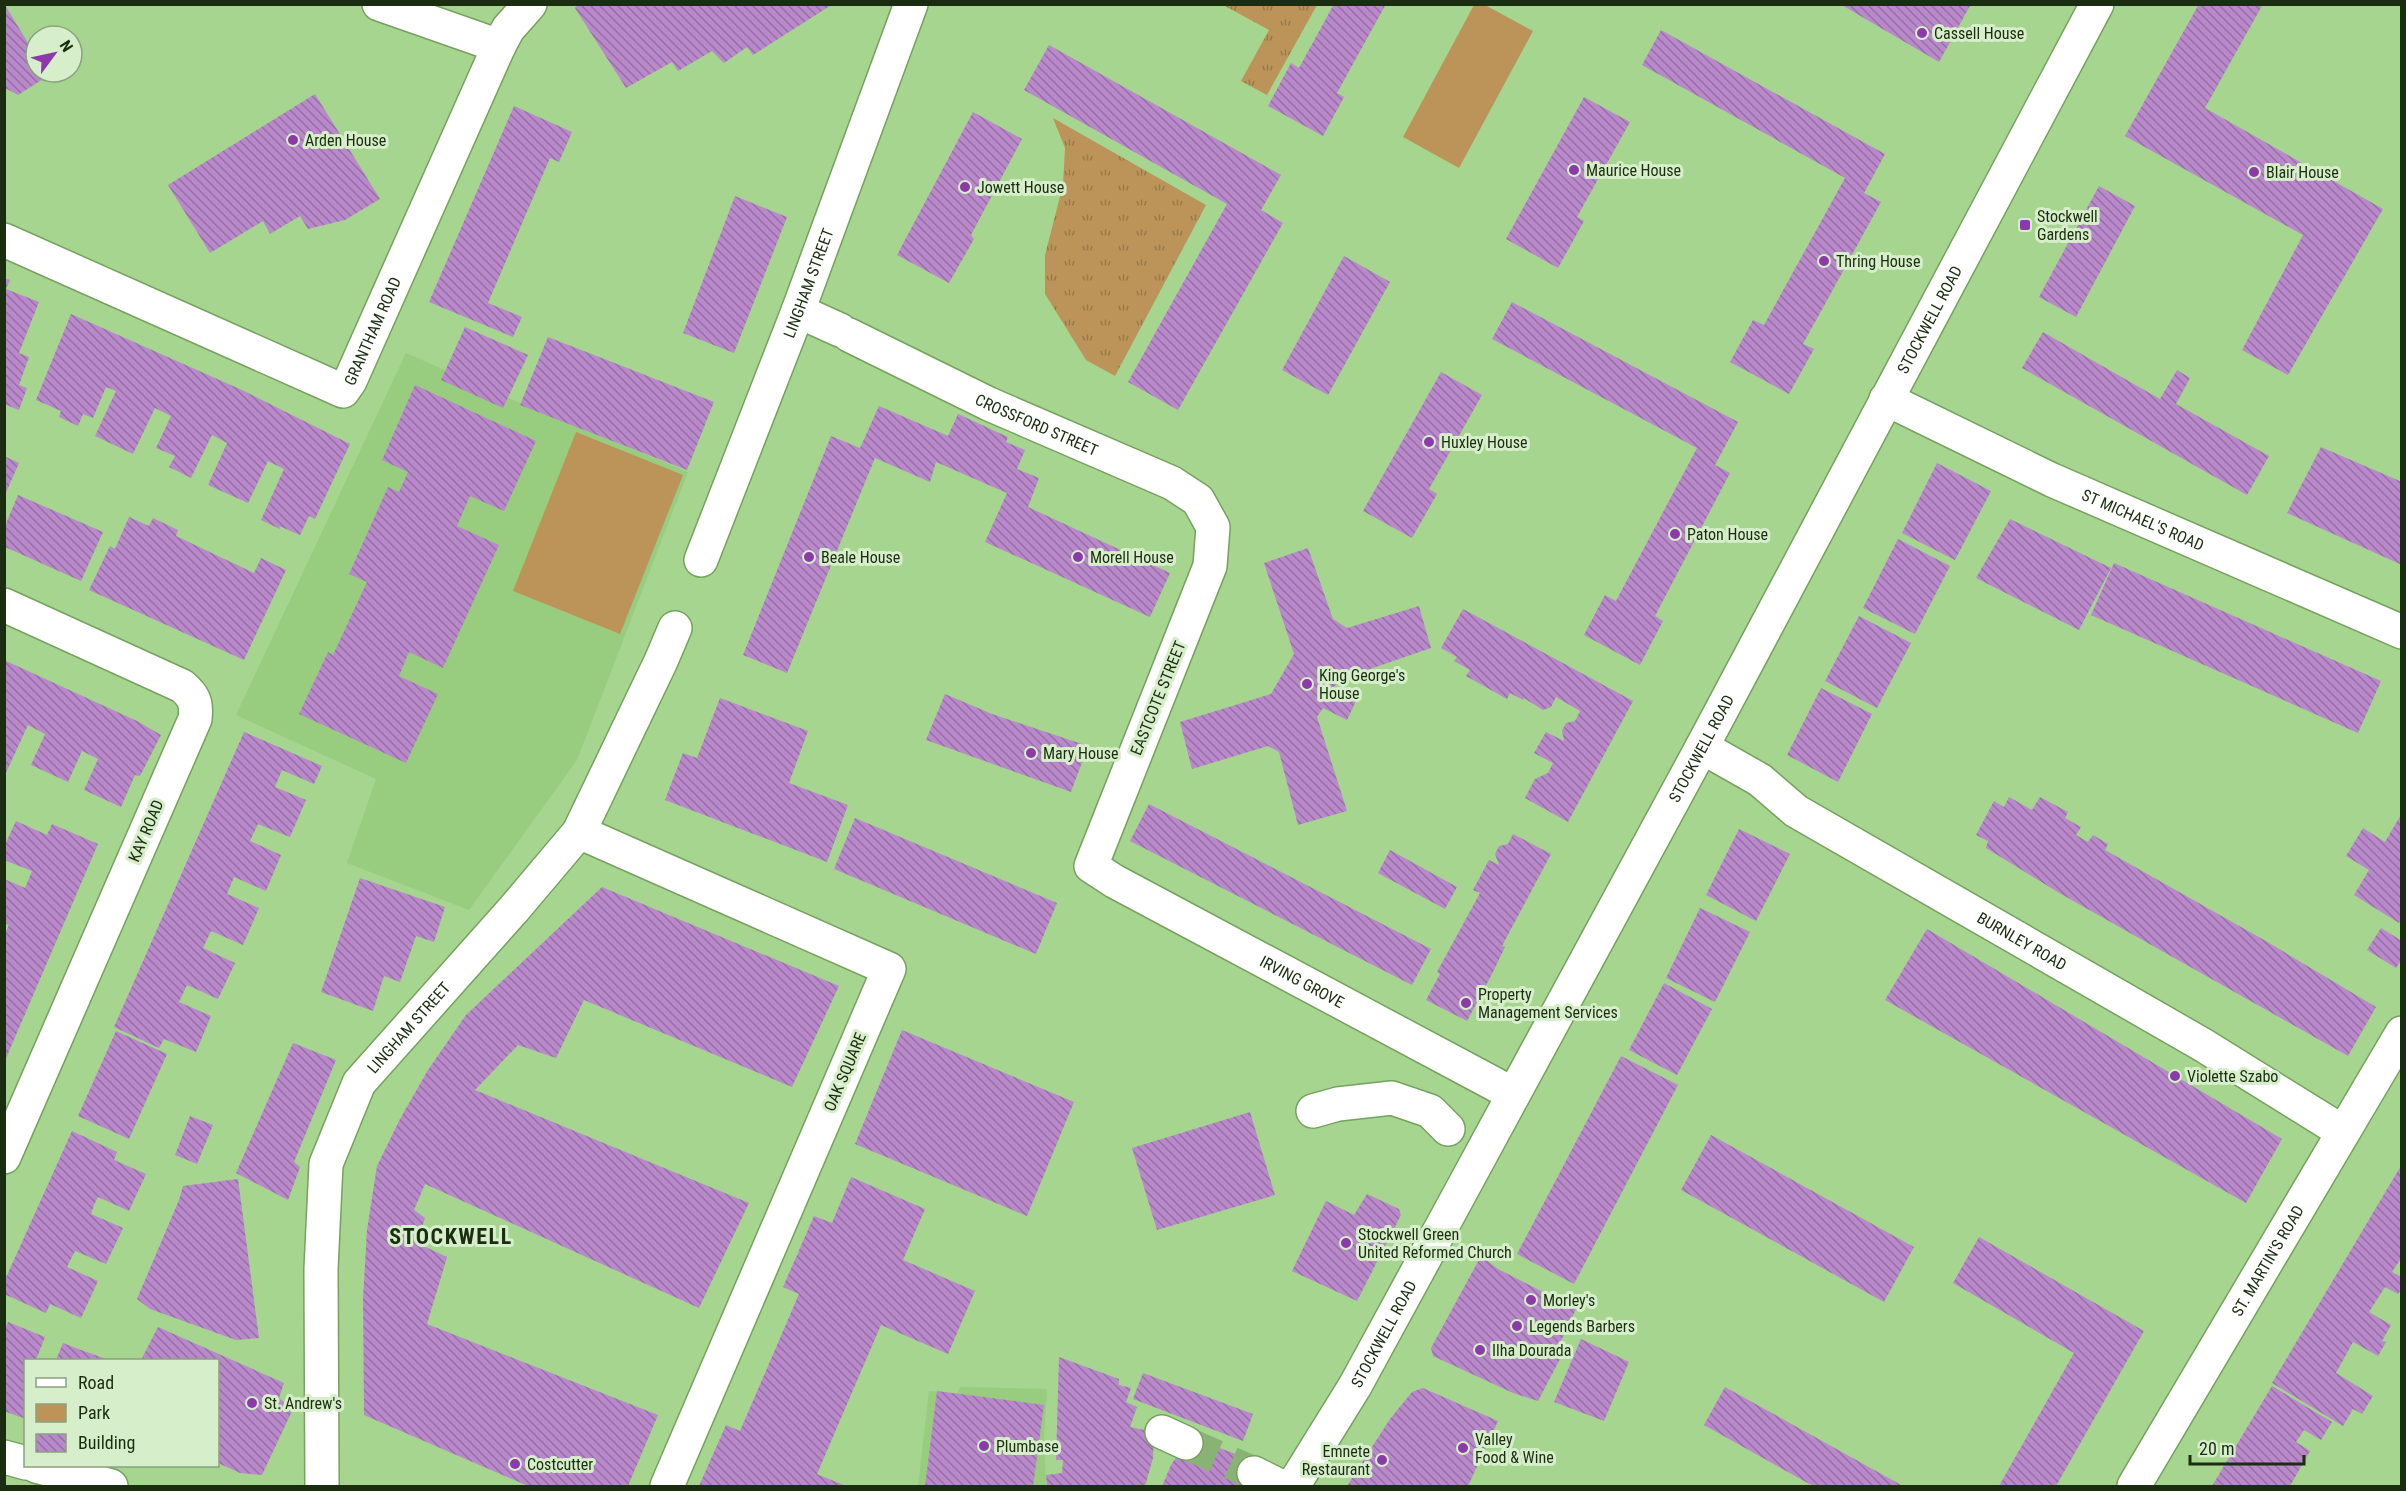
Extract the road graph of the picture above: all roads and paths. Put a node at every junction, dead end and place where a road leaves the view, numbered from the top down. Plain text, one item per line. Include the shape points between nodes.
1 (379, 4) edge
2 (530, 4) edge
3 (911, 4) edge
4 (2097, 4) edge
5 (499, 46) junction
6 (4, 240) edge
7 (798, 311) junction
8 (1886, 399) junction
9 (1213, 527) joint
10 (700, 560) dead end
11 (4, 605) edge
12 (675, 628) dead end
13 (2402, 632) edge
14 (1702, 747) junction
15 (579, 832) junction
16 (1091, 866) joint
17 (2402, 1033) edge
18 (1513, 1094) junction
19 (1313, 1111) dead end
20 (1448, 1129) dead end
21 (2343, 1132) junction
22 (4, 1157) edge
23 (4, 1457) edge
24 (24, 1462) edge
25 (40, 1467) edge
26 (111, 1486) edge
27 (322, 1486) edge
28 (668, 1486) edge
29 (1293, 1486) edge
30 (2134, 1486) edge

1 - 5 main road
2 - 5 main road, GRANTHAM ROAD
3 - 7 main road, LINGHAM STREET
4 - 8 main road, STOCKWELL ROAD
5 - 6 main road, GRANTHAM ROAD via 343,391
7 - 9 main road, CROSSFORD STREET via 989,404 1172,483 1198,500
7 - 10 main road, LINGHAM STREET
8 - 13 main road, ST MICHAEL'S ROAD via 2052,480
8 - 14 main road, STOCKWELL ROAD
9 - 16 main road, EASTCOTE STREET via 1210,566
11 - 22 main road, KAY ROAD via 182,686 192,695 196,706 195,719
12 - 15 main road, LINGHAM STREET
14 - 18 main road, STOCKWELL ROAD
14 - 21 main road, BURNLEY ROAD via 1760,780 1796,811 2203,1045
15 - 27 main road, LINGHAM STREET via 359,1083 326,1164 321,1269
15 - 28 main road, OAK SQUARE via 889,969
16 - 18 main road, IRVING GROVE
17 - 21 main road, ST. MARTIN'S ROAD
18 - 29 main road, STOCKWELL ROAD via 1371,1356
19 - 20 main road via 1392,1098 1430,1111
21 - 30 main road, ST. MARTIN'S ROAD
23 - 24 main road
25 - 26 main road

